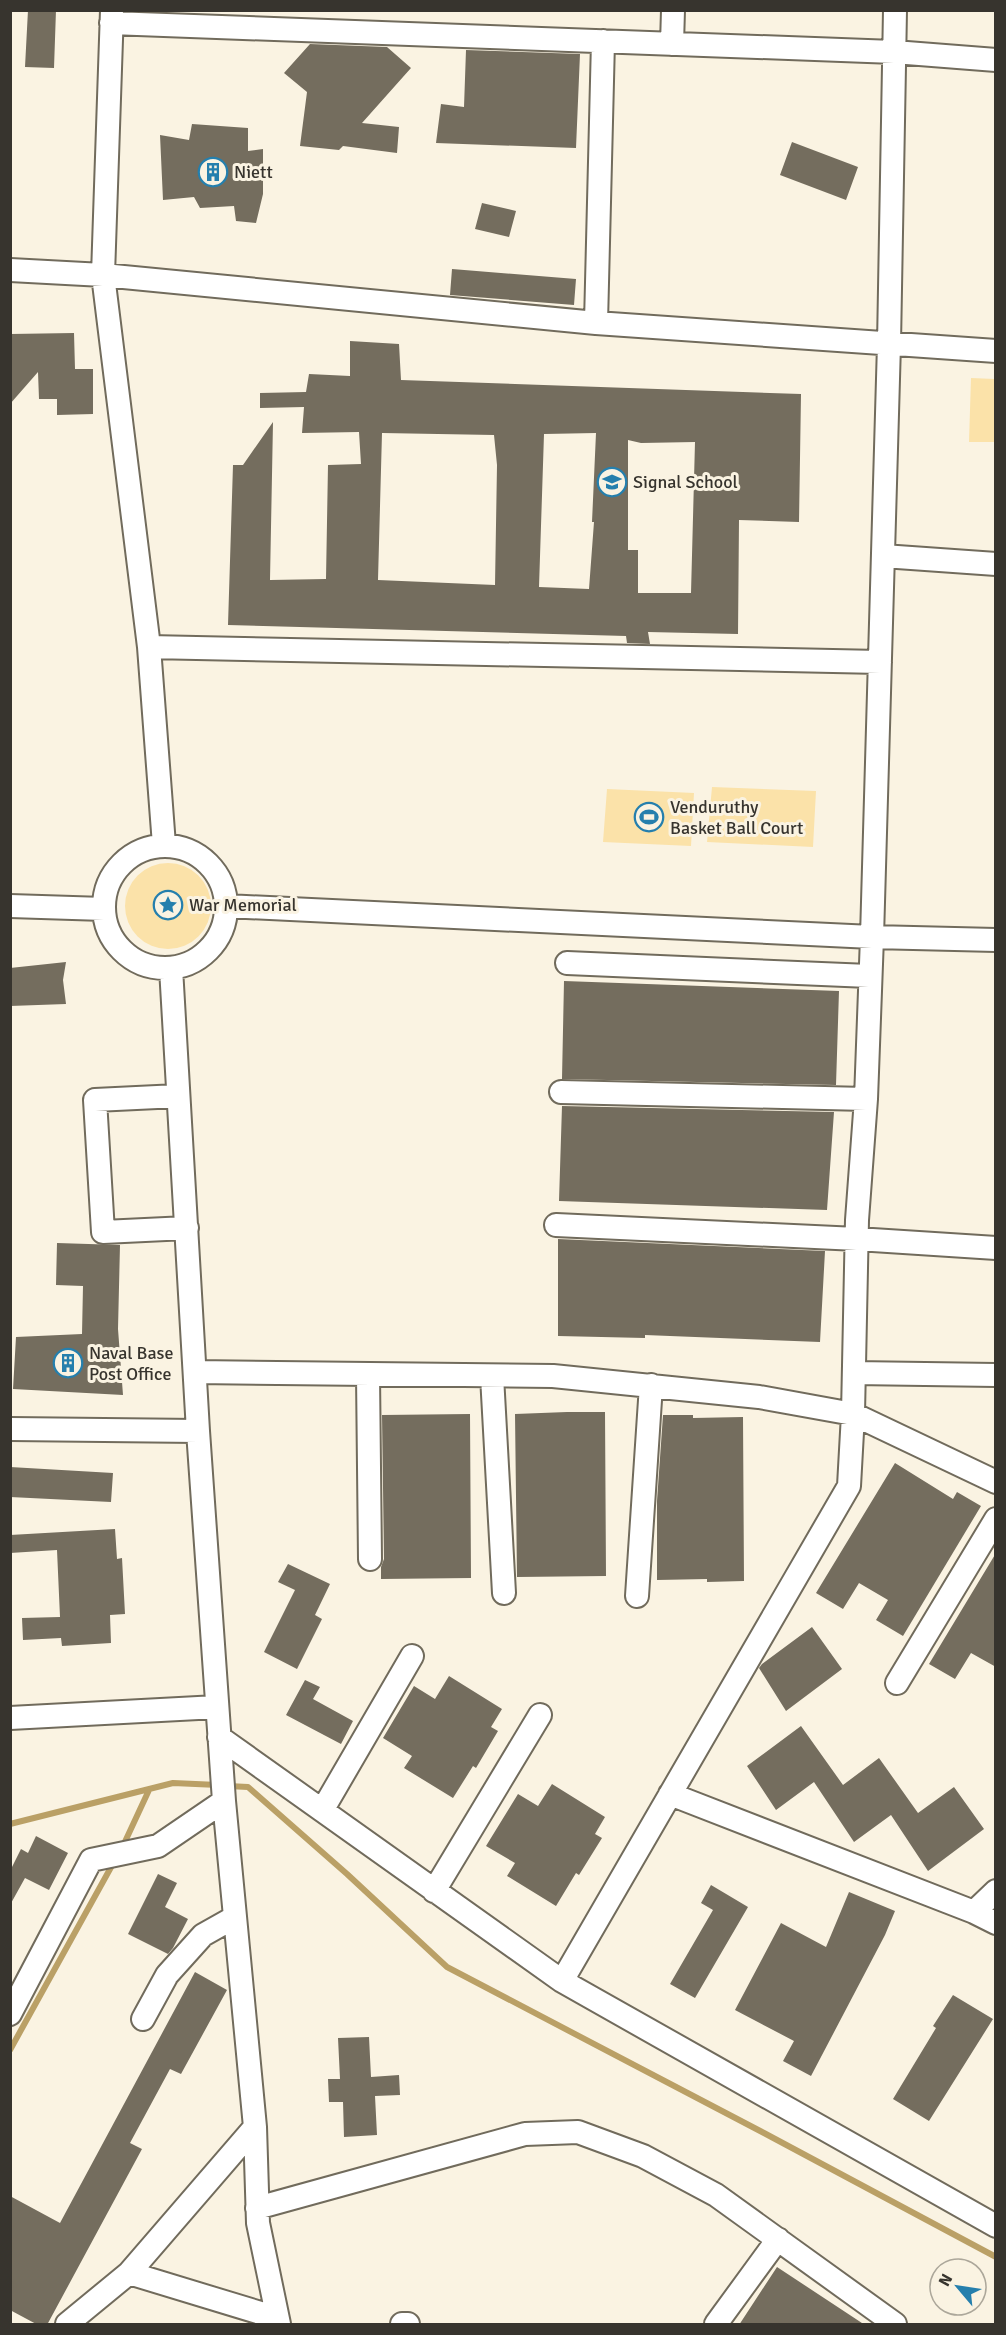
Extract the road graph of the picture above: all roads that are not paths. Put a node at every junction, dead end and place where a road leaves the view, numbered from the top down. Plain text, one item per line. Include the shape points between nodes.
1 (674, 10) edge
2 (895, 10) edge
3 (111, 17) edge
4 (603, 41) junction
5 (672, 44) junction
6 (894, 52) junction
7 (996, 60) edge
8 (10, 270) edge
9 (103, 275) junction
10 (596, 323) junction
11 (889, 344) junction
12 (996, 351) edge
13 (883, 556) junction
14 (996, 564) edge
15 (149, 647) junction
16 (880, 662) junction
17 (164, 845) junction
18 (10, 906) edge
19 (226, 906) junction
20 (104, 909) junction
21 (872, 938) junction
22 (996, 940) edge
23 (567, 963) dead end
24 (171, 968) junction
25 (869, 975) junction
26 (561, 1092) dead end
27 (178, 1096) junction
28 (866, 1099) junction
29 (555, 1225) dead end
30 (187, 1228) junction
31 (857, 1239) junction
32 (996, 1248) edge
33 (195, 1372) junction
34 (854, 1372) junction
35 (368, 1375) junction
36 (996, 1375) edge
37 (492, 1376) junction
38 (651, 1385) junction
39 (853, 1414) junction
40 (10, 1428) edge
41 (198, 1431) junction
42 (996, 1482) edge
43 (996, 1519) edge
44 (370, 1559) dead end
45 (504, 1593) dead end
46 (637, 1596) dead end
47 (412, 1656) dead end
48 (897, 1683) dead end
49 (217, 1707) junction
50 (540, 1715) dead end
51 (10, 1718) edge
52 (219, 1737) junction
53 (670, 1794) junction
54 (224, 1796) junction
55 (323, 1809) junction
56 (434, 1891) junction
57 (996, 1891) edge
58 (974, 1912) junction
59 (235, 1917) junction
60 (996, 1923) edge
61 (562, 1982) junction
62 (10, 2014) edge
63 (143, 2019) dead end
64 (255, 2127) junction
65 (257, 2208) junction
66 (996, 2226) edge
67 (778, 2239) junction
68 (129, 2273) junction
69 (278, 2321) edge
70 (68, 2325) edge
71 (402, 2325) edge
72 (408, 2325) edge
73 (716, 2325) edge
74 (895, 2325) edge

1 - 5 street
2 - 6 street
3 - 4 street
3 - 9 street
4 - 5 street
4 - 10 street
5 - 6 street
6 - 7 street
6 - 11 street
8 - 9 street
9 - 10 street
9 - 15 street
10 - 11 street
11 - 12 street
11 - 13 street
13 - 14 street
13 - 16 street
15 - 16 street
15 - 17 street
16 - 21 street
17 - 19 street via 200,856 223,887
17 - 20 street via 128,858 106,890
18 - 20 street
19 - 21 street
19 - 24 street via 224,924 204,954
20 - 24 street via 118,946 142,963
21 - 22 street
21 - 25 street
23 - 25 street
24 - 27 street
25 - 28 street
26 - 28 street
27 - 30 street
27 - 30 street via 95,1100 103,1232
28 - 31 street
29 - 31 street
30 - 33 street
31 - 32 street
31 - 34 street
33 - 35 street
33 - 41 street
34 - 36 street
34 - 39 street
35 - 37 street
35 - 44 street
37 - 38 street via 554,1376
37 - 45 street
38 - 39 street via 759,1397
38 - 46 street
39 - 42 street
39 - 53 street via 849,1486
40 - 41 street
41 - 49 street
43 - 48 street
47 - 55 street
49 - 51 street
49 - 52 street
50 - 56 street
52 - 54 street
52 - 55 street
53 - 58 street
53 - 61 street
54 - 59 street
54 - 62 street via 158,1846 91,1860
55 - 56 street
56 - 61 street
57 - 58 street
58 - 60 street
59 - 63 street via 203,1935 168,1975
59 - 64 street
61 - 66 street
64 - 65 street
64 - 68 street
65 - 67 street via 525,2134 578,2132 653,2161 716,2195
65 - 69 street
67 - 73 street
67 - 74 street
68 - 69 street
68 - 70 street
71 - 72 street

